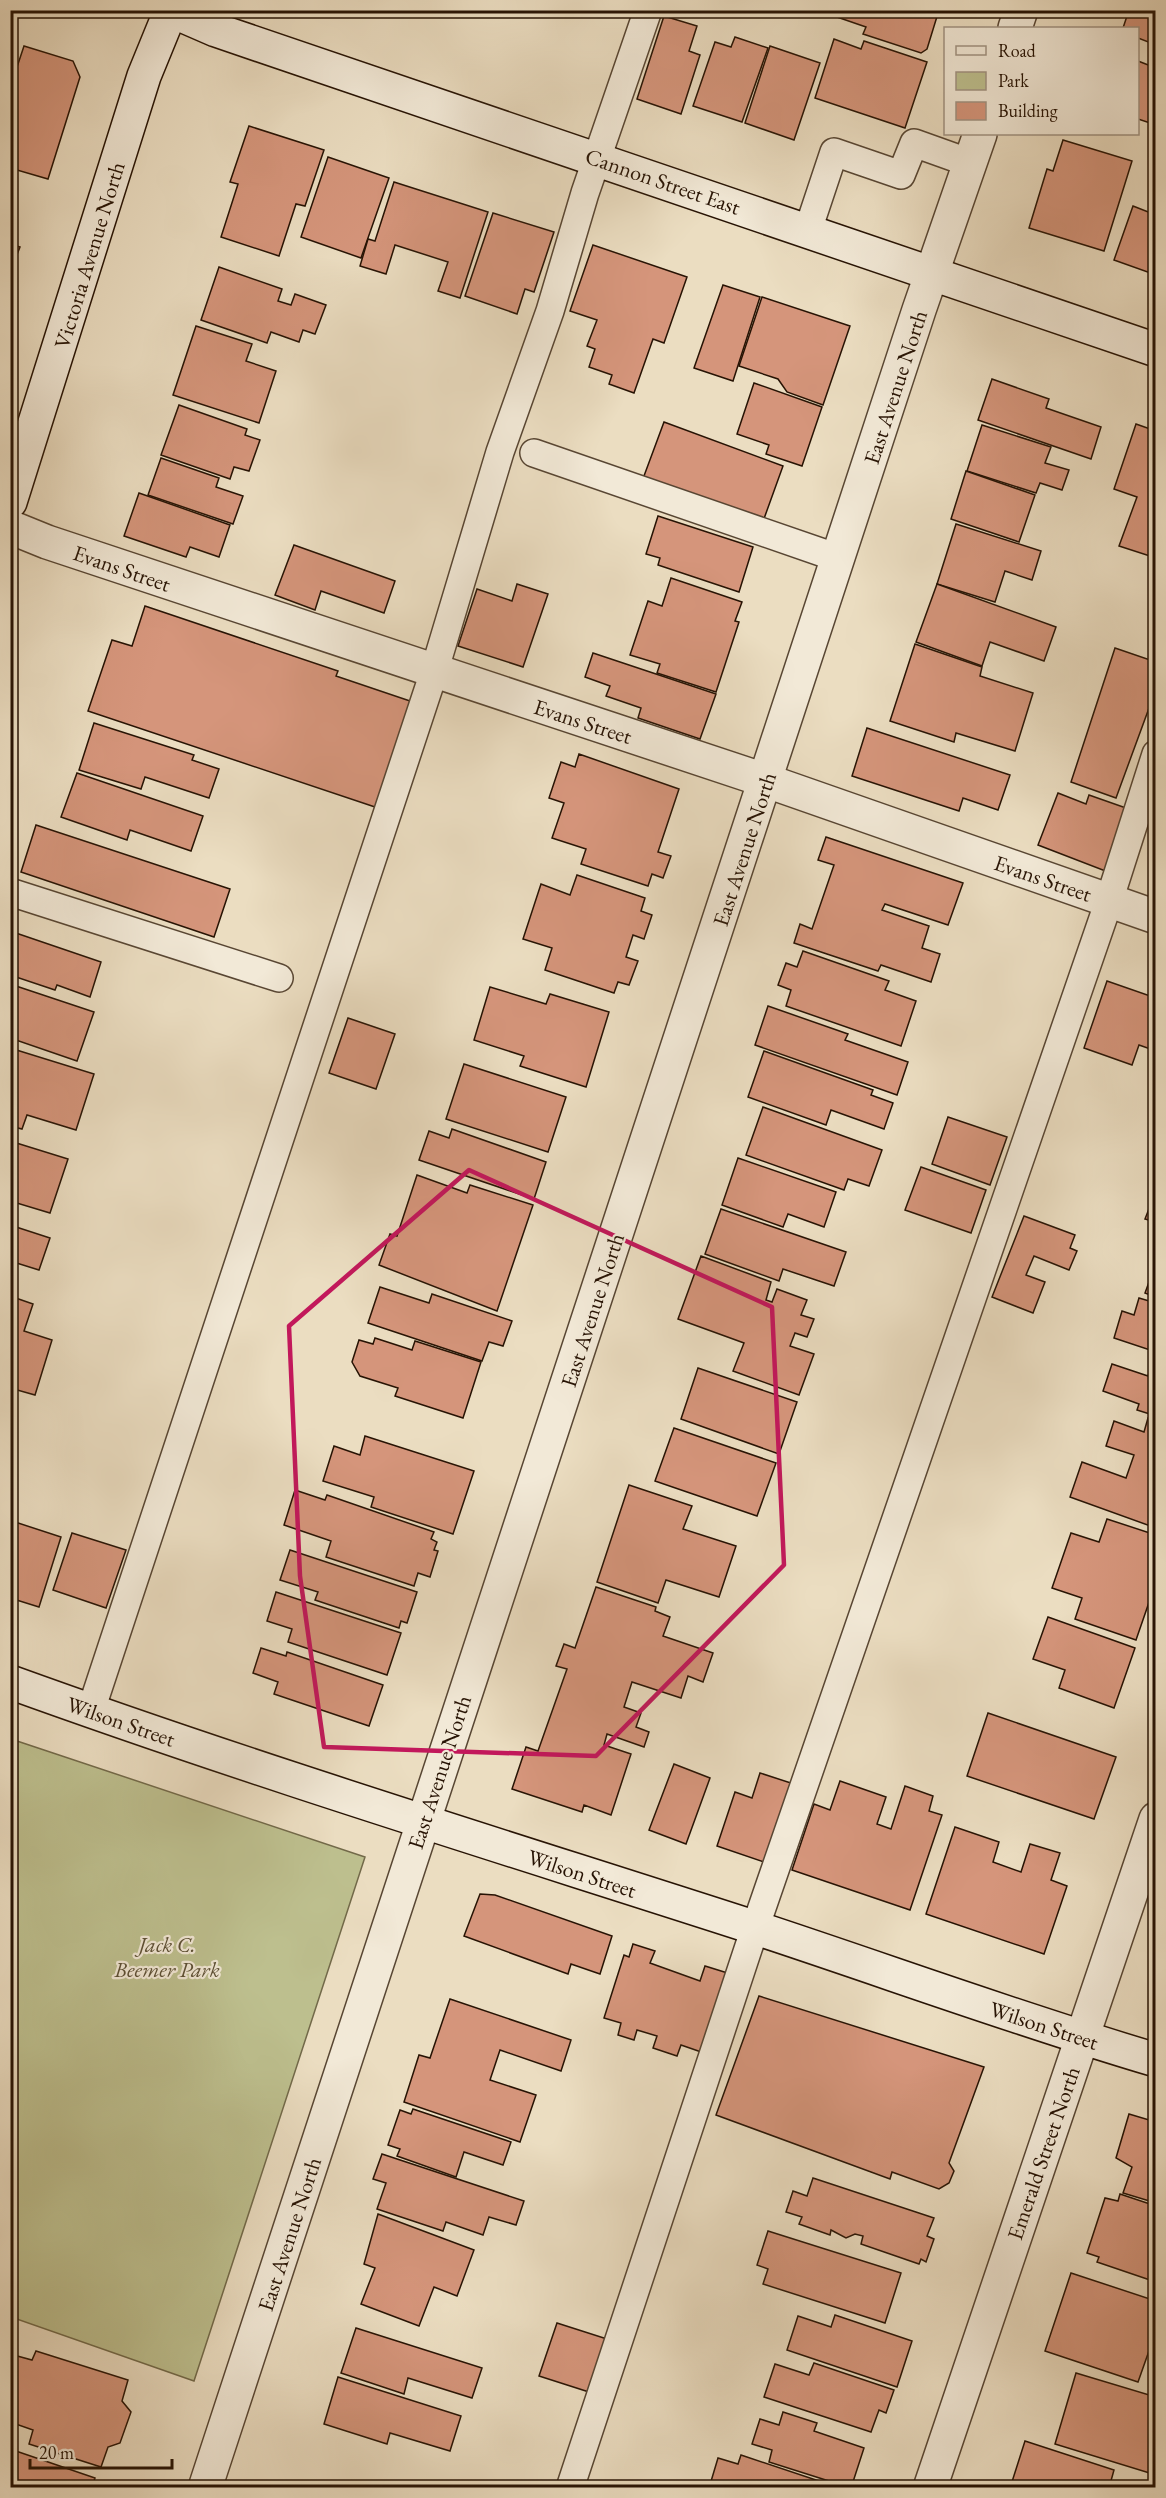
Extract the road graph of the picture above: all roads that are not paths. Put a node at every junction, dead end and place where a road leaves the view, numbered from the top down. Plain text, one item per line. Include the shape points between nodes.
1 (648, 10) edge
2 (1021, 10) edge
3 (171, 11) edge
4 (1015, 27) edge
5 (975, 148) edge
6 (597, 159) junction
7 (808, 230) junction
8 (934, 273) junction
9 (1155, 350) edge
10 (534, 453) dead end
11 (10, 502) edge
12 (10, 527) edge
13 (838, 558) junction
14 (434, 672) junction
15 (1155, 754) edge
16 (767, 781) junction
17 (10, 892) edge
18 (1109, 901) junction
19 (1155, 917) edge
20 (279, 978) dead end
21 (10, 1682) edge
22 (91, 1710) junction
23 (1155, 1819) edge
24 (423, 1822) junction
25 (754, 1928) junction
26 (1082, 2038) junction
27 (1155, 2060) edge
28 (205, 2487) edge
29 (570, 2487) edge
30 (930, 2487) edge

1 - 6 lane
2 - 4 street
3 - 6 street, Cannon Street East via 216,30
3 - 11 street, Victoria Avenue North via 147,67
5 - 7 lane via 914,143 901,175 834,152
5 - 8 street, East Avenue North
6 - 7 street, Cannon Street East
6 - 14 lane via 550,311 500,452
7 - 8 street, Cannon Street East
8 - 9 street, Cannon Street East
8 - 13 street, East Avenue North
10 - 13 lane
12 - 14 street, Evans Street
13 - 16 street, East Avenue North
14 - 16 street, Evans Street
14 - 22 lane
15 - 18 lane
16 - 18 street, Evans Street
16 - 24 street, East Avenue North
17 - 20 lane
18 - 19 street, Evans Street
18 - 25 lane
21 - 22 street, Wilson Street
22 - 24 street, Wilson Street
23 - 26 street, Emerald Street North
24 - 25 street, Wilson Street
24 - 28 street, East Avenue North
25 - 26 street, Wilson Street
25 - 29 lane
26 - 27 street, Wilson Street
26 - 30 street, Emerald Street North

